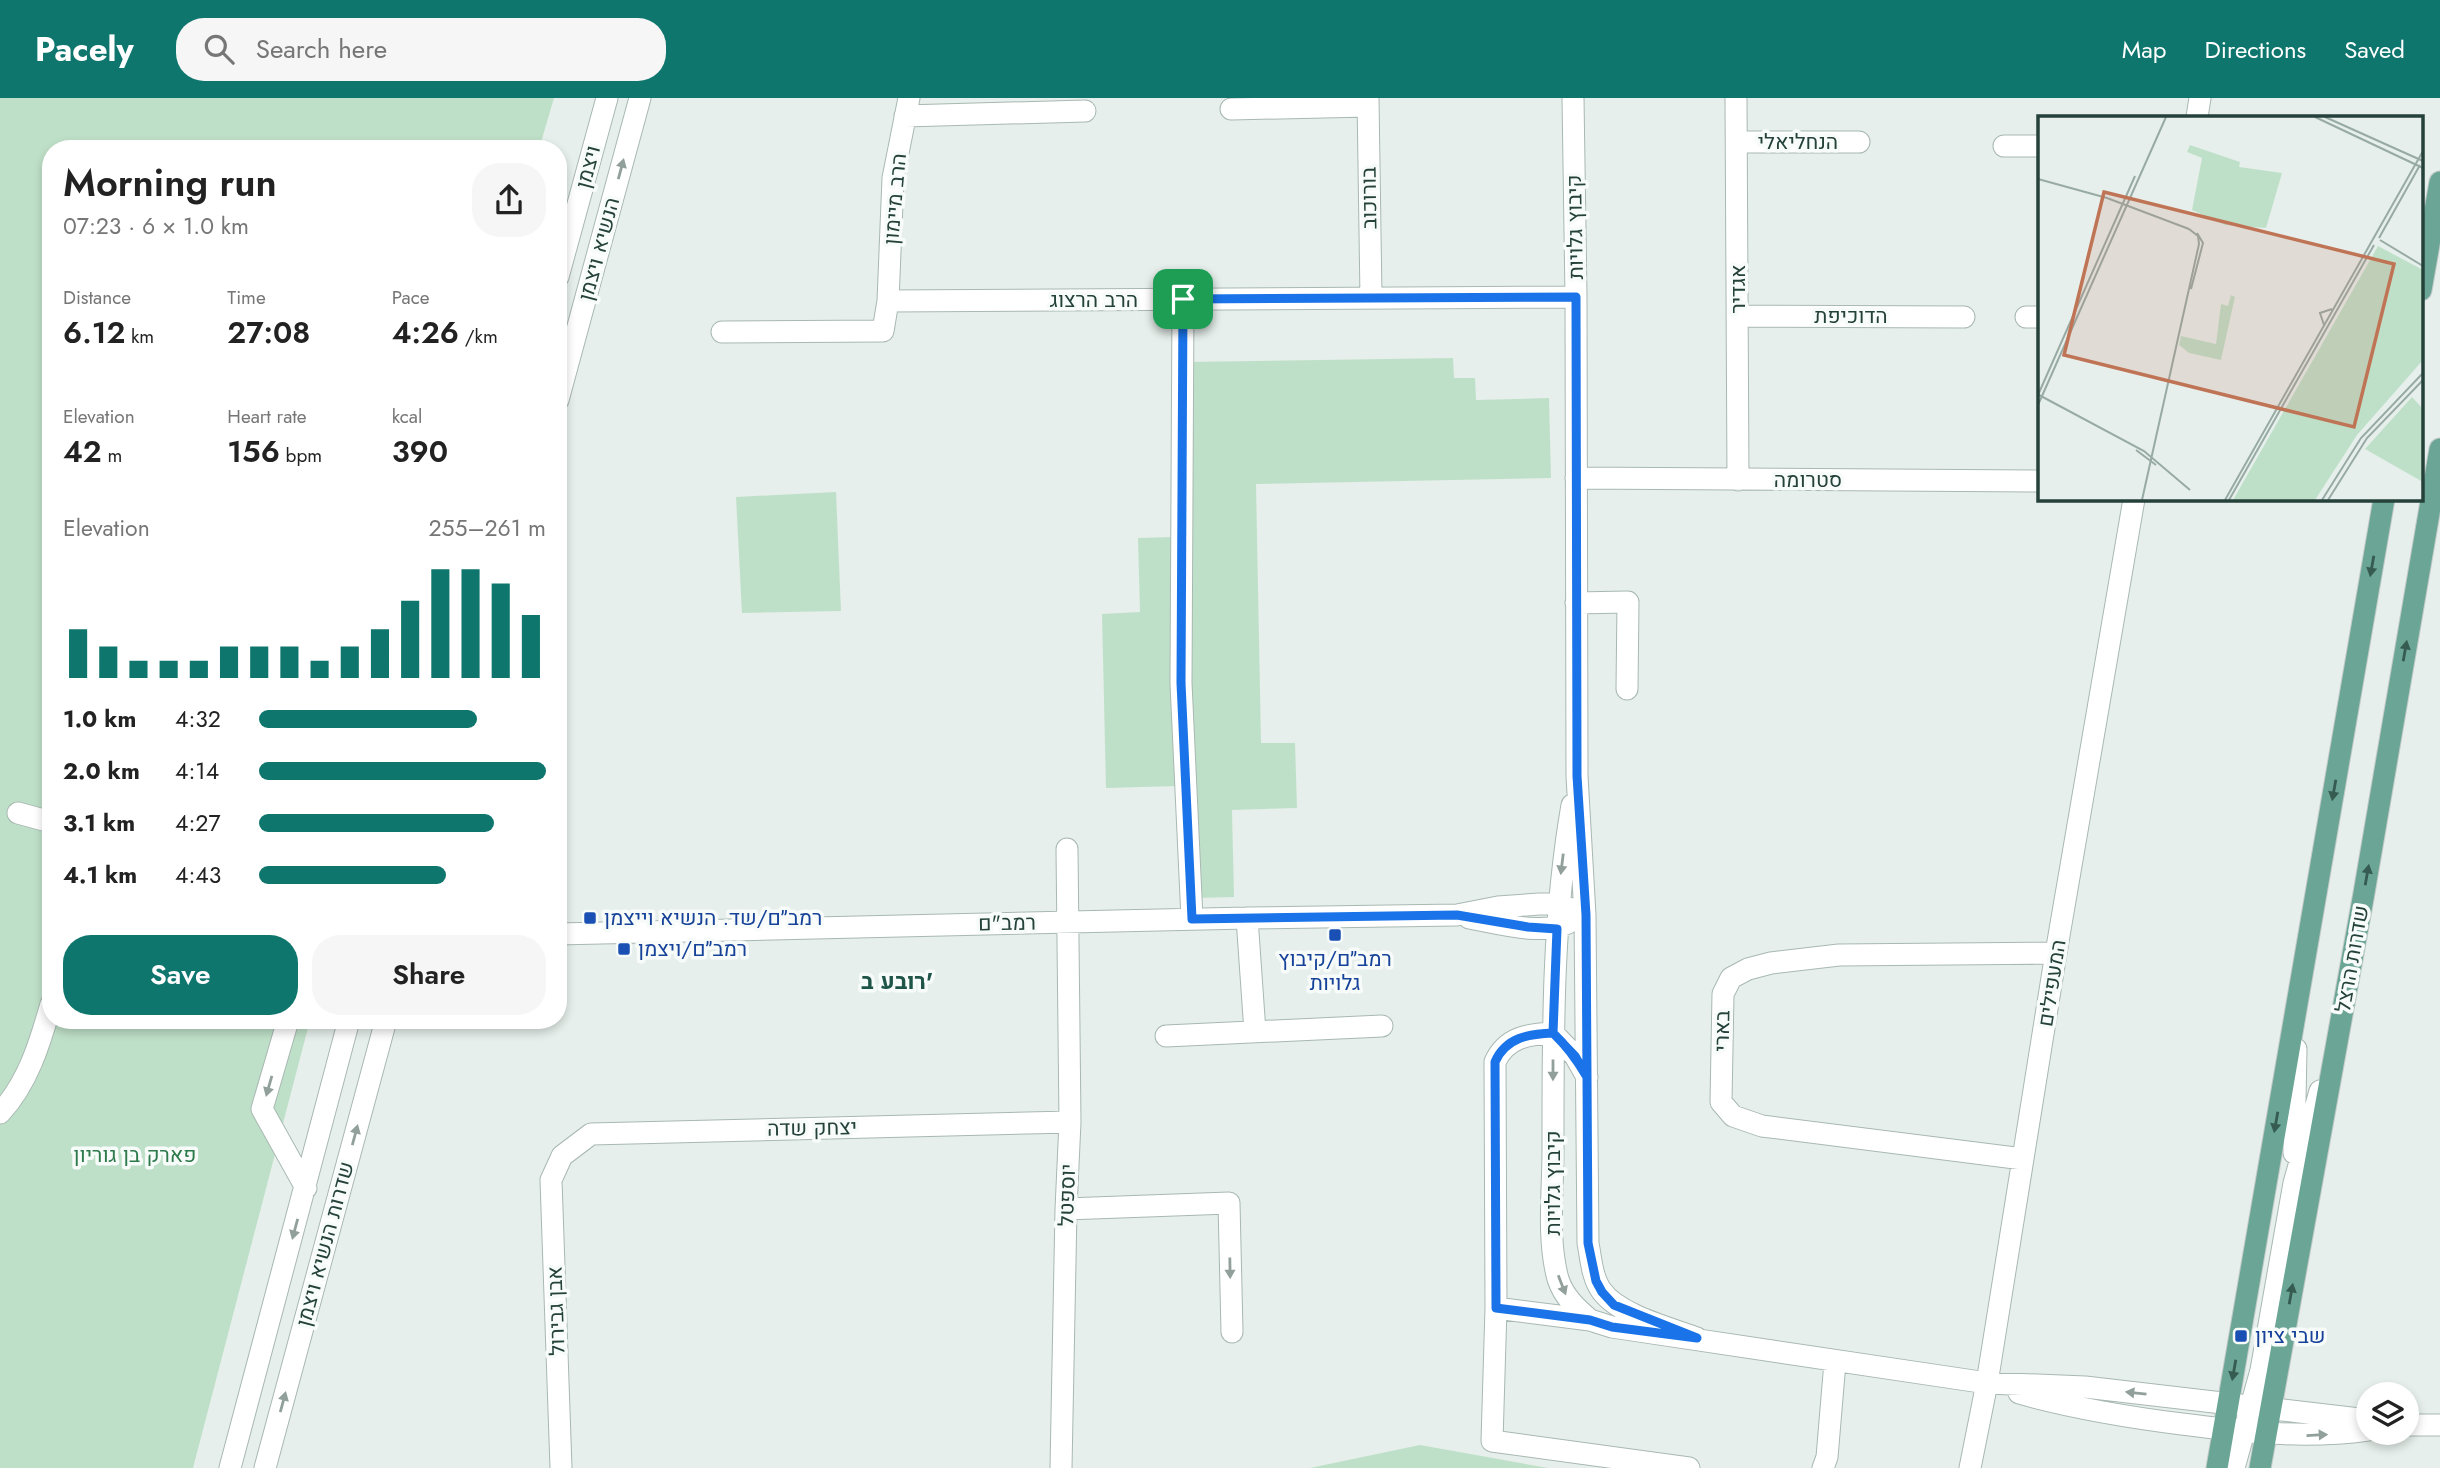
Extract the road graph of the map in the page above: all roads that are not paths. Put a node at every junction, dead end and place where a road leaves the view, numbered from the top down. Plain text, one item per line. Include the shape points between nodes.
1 (607, 98) edge
2 (640, 98) edge
3 (1573, 98) edge
4 (1736, 98) edge
5 (2200, 98) edge
6 (1368, 102) edge
7 (907, 107) edge
8 (1231, 109) dead end
9 (1085, 111) dead end
10 (2197, 116) edge
11 (1737, 142) junction
12 (1859, 142) dead end
13 (2004, 146) dead end
14 (2038, 146) edge
15 (2440, 182) edge
16 (567, 244) edge
17 (2422, 284) edge
18 (1576, 297) junction
19 (1371, 298) junction
20 (1183, 299) junction
21 (888, 301) junction
22 (1738, 316) junction
23 (1964, 317) dead end
24 (722, 332) dead end
25 (567, 367) edge
26 (2440, 449) edge
27 (1576, 478) junction
28 (1738, 480) junction
29 (2038, 481) edge
30 (2134, 500) edge
31 (2384, 500) edge
32 (1576, 603) junction
33 (1628, 689) dead end
34 (1577, 776) junction
35 (19, 813) dead end
36 (42, 819) edge
37 (1068, 849) dead end
38 (1559, 904) junction
39 (1457, 915) junction
40 (1586, 915) junction
41 (1247, 918) junction
42 (1192, 919) junction
43 (1070, 922) junction
44 (1557, 929) junction
45 (567, 934) edge
46 (2056, 953) junction
47 (2296, 1006) junction
48 (2342, 1015) junction
49 (1382, 1026) dead end
50 (44, 1029) edge
51 (285, 1029) edge
52 (347, 1029) edge
53 (384, 1029) edge
54 (1255, 1032) junction
55 (1553, 1033) junction
56 (1166, 1036) dead end
57 (1587, 1077) junction
58 (0, 1113) edge
59 (1070, 1122) junction
60 (562, 1156) joint
61 (2023, 1159) junction
62 (2294, 1183) junction
63 (306, 1188) junction
64 (1066, 1209) junction
65 (1496, 1308) junction
66 (1590, 1320) junction
67 (1232, 1332) dead end
68 (1697, 1338) junction
69 (1835, 1362) junction
70 (1987, 1383) junction
71 (2228, 1403) junction
72 (2261, 1408) junction
73 (2356, 1419) edge
74 (2419, 1425) edge
75 (2440, 1425) edge
76 (2234, 1431) junction
77 (2356, 1431) edge
78 (2266, 1434) junction
79 (230, 1468) edge
80 (265, 1468) edge
81 (561, 1468) edge
82 (1061, 1468) edge
83 (1689, 1468) edge
84 (1823, 1468) edge
85 (1970, 1468) edge
86 (2217, 1468) edge
87 (2234, 1468) edge
88 (2260, 1468) edge

1 - 16 street, ויצמן
25 -> 2 street, הנשיא ויצמן
3 - 18 street, קיבוץ גלויות
4 - 11 street, אגדיר
5 - 10 street
6 - 8 street
6 - 19 street, בורוכוב
7 - 9 street
7 - 21 street, הרב מיימון via 893,178
11 - 12 street, הנחליאלי
11 - 22 street, אגדיר
13 - 14 street
15 - 17 main road
18 - 19 street, הרב הרצוג
18 - 27 street, קיבוץ גלויות
19 - 20 street, הרב הרצוג
20 - 21 street, הרב הרצוג
20 - 42 street via 1181,683
21 - 24 street via 883,331
22 - 23 street, הדוכיפת
22 - 28 street, אגדיר
48 -> 26 main road, שדרות הרצל
27 - 28 street, סטרומה
27 - 32 street, קיבוץ גלויות
28 - 29 street, סטרומה
30 - 46 street, המעפילים
31 -> 47 main road
32 - 33 street via 1628,602
32 - 34 street, קיבוץ גלויות
34 -> 38 street, קיבוץ גלויות
34 - 40 street, קיבוץ גלויות
35 - 36 street
37 - 43 street, יוספטל
38 - 39 street, רמב"ם via 1498,907
38 - 40 street, רמב"ם
38 - 44 street, קיבוץ גלויות
39 - 41 street, רמב"ם
39 - 44 street, רמב"ם
40 - 44 street
40 - 57 street, קיבוץ גלויות
41 - 42 street, רמב"ם
41 - 54 street
42 - 43 street, רמב"ם
43 - 45 street, רמב"ם
43 - 59 street, יוספטל
44 - 55 street, קיבוץ גלויות
46 - 61 street, המעפילים
46 - 61 street, בארי via 1839,955 1771,963 1731,978 1723,994 1721,1102 1733,1116 1801,1132
47 - 62 street
47 -> 71 main road
48 - 62 street
72 -> 48 main road, שדרות הרצל
49 - 54 street
50 - 58 street via 13,1100
51 -> 63 street via 262,1109
52 - 63 street, שדרות הנשיא ויצמן
80 -> 53 street, שדרות הנשיא ויצמן
54 - 56 street
55 - 57 street
55 - 65 street via 1517,1039 1499,1052 1495,1062
55 -> 66 street, קיבוץ גלויות via 1555,1260 1565,1295
57 - 68 street, קיבוץ גלויות via 1588,1243 1596,1281 1614,1305
59 - 60 street, יצחק שדה via 591,1134
59 - 64 street, יוספטל
60 - 81 street, אבן גבירול via 551,1180
61 - 70 street, המעפילים
62 - 72 street via 2260,1370
63 -> 79 street, שדרות הנשיא ויצמן
64 -> 67 street via 1229,1203
64 - 82 street, יוספטל
65 - 66 street
65 - 83 street via 1492,1441
66 - 68 street
68 - 69 street
69 - 70 street
69 - 84 street
71 -> 70 street via 2085,1387
70 - 76 street via 2054,1402
70 - 85 street, המעפילים
71 - 72 street
71 - 76 main road
72 - 73 street
72 - 76 street
72 - 78 main road, שדרות הרצל
74 - 75 street
76 - 78 street
76 - 86 main road
76 - 87 street
78 -> 77 street
78 - 88 main road, שדרות הרצל

